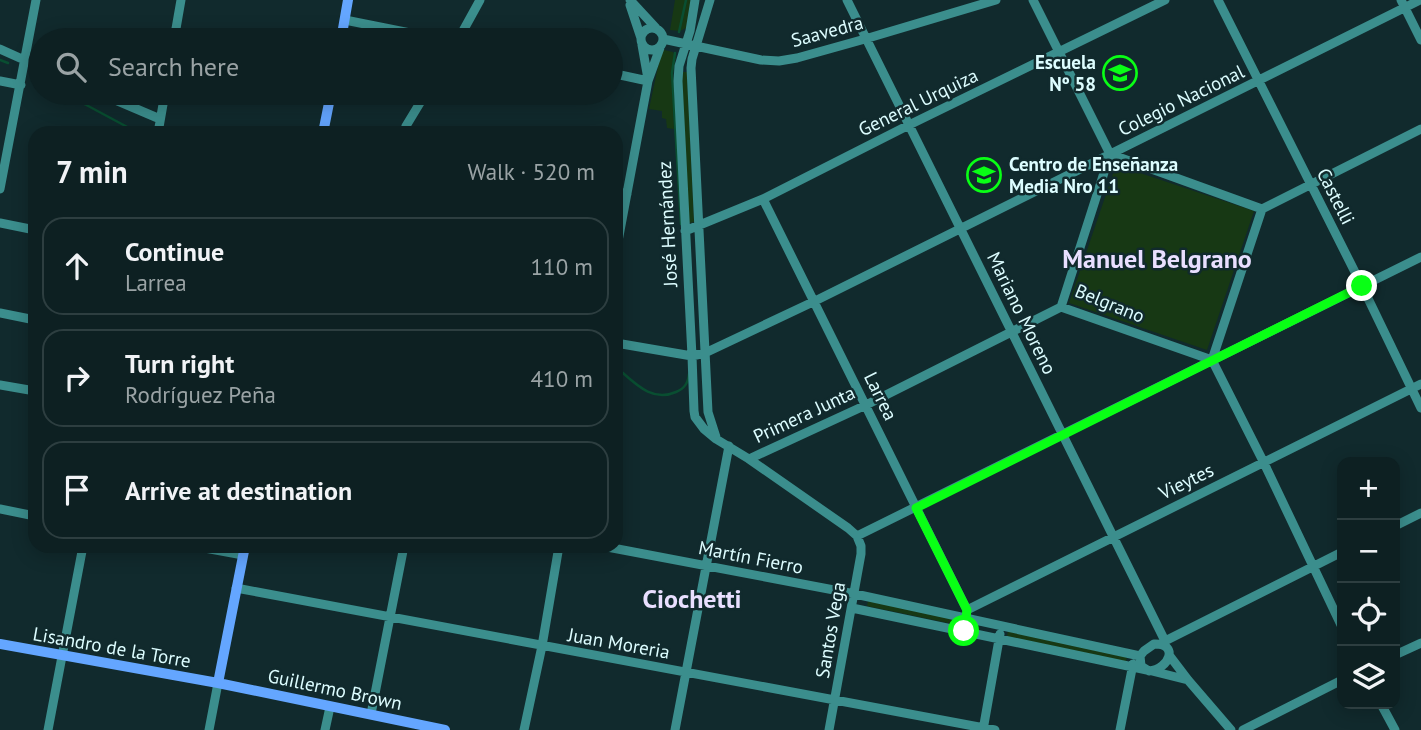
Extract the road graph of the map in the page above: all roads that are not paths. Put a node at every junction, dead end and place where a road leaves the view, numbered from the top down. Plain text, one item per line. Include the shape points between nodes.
1 (36, 0) edge
2 (181, 0) edge
3 (348, 0) edge
4 (480, 0) edge
5 (629, 0) edge
6 (695, 0) edge
7 (710, 0) edge
8 (847, 0) edge
9 (996, 0) edge
10 (1033, 0) edge
11 (1165, 0) edge
12 (1218, 0) edge
13 (1420, 0) edge
14 (1403, 4) edge
15 (345, 20) junction
16 (31, 28) edge
17 (176, 28) edge
18 (343, 28) edge
19 (385, 28) edge
20 (465, 28) edge
21 (658, 29) junction
22 (865, 39) junction
23 (1421, 40) edge
24 (641, 41) junction
25 (662, 42) junction
26 (28, 44) edge
27 (686, 44) junction
28 (696, 46) junction
29 (0, 49) edge
30 (1058, 53) junction
31 (25, 60) junction
32 (28, 61) edge
33 (623, 76) edge
34 (0, 81) edge
35 (648, 81) junction
36 (1258, 81) junction
37 (21, 85) junction
38 (127, 105) edge
39 (163, 105) edge
40 (329, 105) edge
41 (419, 105) edge
42 (160, 119) junction
43 (909, 125) junction
44 (159, 126) edge
45 (326, 126) edge
46 (407, 126) edge
47 (1421, 129) edge
48 (1110, 155) junction
49 (1310, 183) junction
50 (0, 189) edge
51 (623, 193) edge
52 (627, 194) junction
53 (763, 199) junction
54 (1262, 209) junction
55 (623, 215) edge
56 (0, 223) edge
57 (698, 226) junction
58 (960, 228) junction
59 (28, 229) edge
60 (685, 231) junction
61 (1421, 257) edge
62 (1362, 286) junction
63 (703, 301) junction
64 (815, 301) junction
65 (689, 302) junction
66 (1061, 307) junction
67 (0, 313) edge
68 (28, 319) edge
69 (1013, 331) junction
70 (623, 344) edge
71 (705, 353) junction
72 (692, 356) junction
73 (1212, 360) junction
74 (0, 385) edge
75 (1416, 387) edge
76 (28, 390) edge
77 (866, 404) junction
78 (1421, 408) edge
79 (1062, 434) junction
80 (716, 439) junction
81 (729, 446) junction
82 (749, 459) junction
83 (1264, 463) junction
84 (916, 508) junction
85 (0, 509) edge
86 (1421, 513) edge
87 (28, 515) edge
88 (1400, 524) edge
89 (857, 536) junction
90 (1114, 537) junction
91 (623, 550) edge
92 (82, 553) edge
93 (243, 553) edge
94 (403, 553) edge
95 (558, 553) edge
96 (1337, 554) edge
97 (707, 566) junction
98 (1312, 567) junction
99 (236, 588) junction
100 (855, 594) junction
101 (852, 608) junction
102 (967, 614) junction
103 (390, 617) junction
104 (1337, 617) edge
105 (1001, 625) junction
106 (964, 631) junction
107 (999, 638) junction
108 (1421, 643) edge
109 (0, 644) edge
110 (542, 646) junction
111 (1166, 647) junction
112 (1400, 653) edge
113 (61, 656) junction
114 (1137, 656) junction
115 (1132, 667) junction
116 (1149, 670) junction
117 (686, 672) junction
118 (1188, 680) junction
119 (218, 683) junction
120 (1337, 683) edge
121 (835, 700) junction
122 (330, 707) junction
123 (1384, 709) edge
124 (371, 714) junction
125 (983, 729) edge
126 (48, 730) edge
127 (209, 730) edge
128 (325, 730) edge
129 (445, 730) edge
130 (524, 730) edge
131 (675, 730) edge
132 (830, 730) edge
133 (995, 730) edge
134 (1121, 730) edge
135 (1231, 730) edge
136 (1243, 730) edge
137 (1395, 730) edge

1 - 16 street
2 - 17 street
3 - 15 main road
4 - 20 street
5 - 21 street
5 - 24 street
6 - 27 street, José Hernández
7 - 28 street, José Hernández
8 - 22 street, Mariano Moreno
9 - 22 street, Saavedra
10 - 30 street
11 - 30 street, General Urquiza
12 - 36 street, Castelli
13 - 14 street, Colegio Nacional
14 - 23 street
14 - 36 street, Colegio Nacional
15 - 18 main road
15 - 19 street
21 - 24 street via 647,29
21 - 25 street
22 - 28 street, Saavedra via 779,61
22 - 43 street, Mariano Moreno
24 - 25 street via 651,50
24 - 35 street
25 - 27 street, Saavedra
25 - 35 street
26 - 31 street
27 - 28 street, Saavedra
27 - 60 street, José Hernández via 678,82
28 - 57 street, José Hernández via 691,68
29 - 31 street
30 - 43 street, General Urquiza
30 - 48 street
31 - 32 street
31 - 37 street
33 - 35 street
34 - 37 street
35 - 52 street
36 - 48 street, Colegio Nacional
36 - 49 street, Castelli
37 - 50 street
38 - 42 street
39 - 42 street
40 - 45 main road
41 - 46 street
42 - 44 street
43 - 53 street, General Urquiza
43 - 58 street, Mariano Moreno
47 - 49 street
48 - 54 street
48 - 58 street, Colegio Nacional
48 - 66 street, Belgrano
49 - 54 street
49 - 62 street, Castelli
51 - 52 street
52 - 55 street
53 - 57 street, General Urquiza
53 - 64 street, Larrea
54 - 73 street
56 - 59 street
57 - 60 street, General Urquiza
57 - 63 street, José Hernández
58 - 64 street, Colegio Nacional
58 - 69 street, Mariano Moreno
60 - 65 street, José Hernández
61 - 62 street
62 - 73 street
62 - 75 street, Castelli
63 - 65 street
63 - 71 street, José Hernández
64 - 71 street, Colegio Nacional
64 - 77 street, Larrea
65 - 72 street, José Hernández
66 - 69 street, Primera Junta
66 - 73 street, Belgrano
67 - 68 street
69 - 77 street, Primera Junta
69 - 79 street, Mariano Moreno
70 - 72 street
71 - 72 street, Colegio Nacional
71 - 80 street, José Hernández via 708,412
72 - 80 street, José Hernández via 695,417
73 - 79 street
73 - 83 street
74 - 76 street
75 - 78 street, Castelli
75 - 83 street, Vieytes
77 - 82 street, Primera Junta
77 - 84 street, Larrea
79 - 84 street
79 - 90 street, Mariano Moreno
80 - 81 street, José Hernández
81 - 82 street, José Hernández
81 - 97 street
82 - 89 street, José Hernández
83 - 90 street, Vieytes
83 - 98 street
84 - 89 street
84 - 102 street, Larrea
85 - 87 street
86 - 88 street
89 - 100 street, Santos Vega via 862,546
90 - 102 street, Vieytes
90 - 111 street, Mariano Moreno
91 - 97 street, Martín Fierro
92 - 113 street
93 - 99 main road
94 - 103 street
95 - 110 street
96 - 98 street
97 - 100 street, Martín Fierro
97 - 117 street
98 - 104 street
98 - 111 street
99 - 103 street, Juan Moreria
99 - 119 main road
100 - 101 street, Santos Vega
100 - 102 street, Martín Fierro
101 - 106 street
101 - 121 street, Santos Vega
102 - 105 street, Martín Fierro
102 - 106 street
103 - 110 street, Juan Moreria
103 - 124 street
105 - 107 street
105 - 114 street, Martín Fierro
106 - 107 street
107 - 115 street
107 - 125 street
108 - 112 street
109 - 113 main road, Lisandro de la Torre
110 - 117 street, Juan Moreria
110 - 130 street
111 - 114 street via 1152,645
111 - 116 street via 1166,663
111 - 118 street, Mariano Moreno
113 - 119 main road, Lisandro de la Torre
113 - 126 street
114 - 115 street
114 - 116 street
115 - 116 street
115 - 134 street
116 - 118 street
117 - 121 street, Juan Moreria
117 - 131 street
118 - 135 street, Mariano Moreno
119 - 122 main road, Guillermo Brown
119 - 127 street
120 - 136 street
121 - 125 street, Juan Moreria
121 - 132 street, Santos Vega
122 - 124 main road, Guillermo Brown
122 - 128 street
123 - 137 street
124 - 129 main road, Guillermo Brown
125 - 133 street, Juan Moreria

